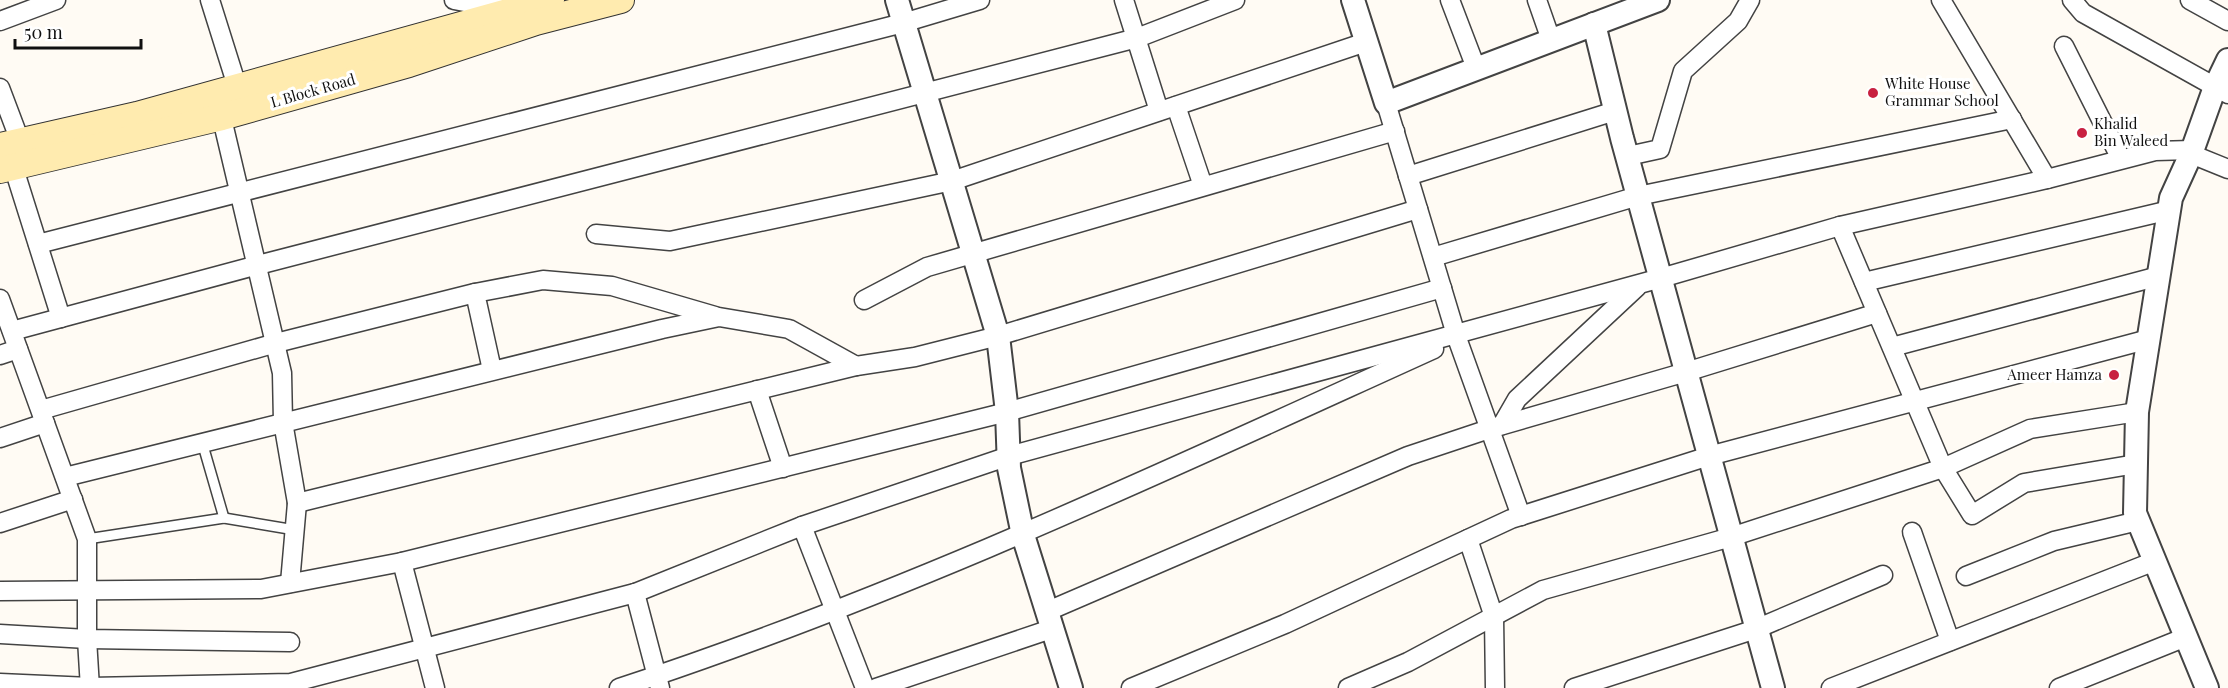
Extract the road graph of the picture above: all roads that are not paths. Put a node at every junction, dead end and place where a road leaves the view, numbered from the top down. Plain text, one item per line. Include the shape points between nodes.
1 (56, 0) edge
2 (454, 0) edge
3 (551, 0) edge
4 (621, 0) edge
5 (897, 0) edge
6 (980, 0) edge
7 (1124, 0) edge
8 (1235, 0) edge
9 (1353, 0) edge
10 (1450, 0) edge
11 (1537, 0) edge
12 (1658, 0) edge
13 (1750, 0) edge
14 (1941, 0) edge
15 (2072, 0) edge
16 (2190, 0) edge
17 (218, 3) edge
18 (507, 11) junction
19 (0, 21) edge
20 (2228, 21) edge
21 (903, 23) junction
22 (1594, 24) junction
23 (1137, 38) junction
24 (1551, 40) junction
25 (1366, 42) junction
26 (2064, 46) dead end
27 (2228, 60) edge
28 (1476, 68) junction
29 (0, 88) edge
30 (226, 89) junction
31 (2221, 91) edge
32 (925, 94) junction
33 (1386, 103) junction
34 (1168, 109) junction
35 (1615, 111) junction
36 (222, 117) junction
37 (2012, 119) junction
38 (1395, 131) junction
39 (2191, 152) junction
40 (8, 154) edge
41 (1628, 156) junction
42 (2121, 159) junction
43 (2228, 169) edge
44 (1408, 176) junction
45 (2047, 179) junction
46 (952, 181) junction
47 (1203, 186) junction
48 (240, 193) junction
49 (1638, 196) junction
50 (1418, 209) junction
51 (2170, 210) junction
52 (1840, 226) junction
53 (596, 234) dead end
54 (38, 244) junction
55 (973, 252) junction
56 (1433, 257) junction
57 (258, 265) junction
58 (2159, 276) junction
59 (1651, 281) junction
60 (1864, 282) junction
61 (1442, 288) junction
62 (475, 293) junction
63 (0, 299) edge
64 (864, 300) dead end
65 (1877, 313) junction
66 (719, 317) junction
67 (61, 318) junction
68 (12, 331) junction
69 (998, 336) junction
70 (1457, 336) junction
71 (2148, 339) junction
72 (276, 343) junction
73 (1892, 348) junction
74 (18, 349) junction
75 (0, 355) edge
76 (856, 366) junction
77 (492, 370) junction
78 (1686, 372) junction
79 (757, 390) junction
80 (1915, 401) junction
81 (1007, 412) junction
82 (2137, 412) junction
83 (43, 417) junction
84 (283, 422) junction
85 (1496, 427) junction
86 (0, 438) edge
87 (202, 442) junction
88 (1009, 456) junction
89 (1709, 456) junction
90 (2136, 464) junction
91 (783, 468) junction
92 (1943, 468) junction
93 (65, 477) junction
94 (73, 499) junction
95 (297, 502) junction
96 (1521, 516) junction
97 (224, 518) junction
98 (2138, 521) junction
99 (0, 523) edge
100 (802, 526) junction
101 (295, 530) junction
102 (1912, 532) dead end
103 (1023, 535) junction
104 (1731, 537) junction
105 (87, 539) junction
106 (1468, 540) junction
107 (2155, 561) junction
108 (402, 562) junction
109 (1882, 575) dead end
110 (1966, 576) dead end
111 (290, 583) junction
112 (0, 591) edge
113 (87, 591) junction
114 (635, 593) junction
115 (835, 611) junction
116 (1494, 617) junction
117 (1051, 619) junction
118 (1756, 629) junction
119 (0, 633) edge
120 (2186, 637) junction
121 (87, 639) junction
122 (1950, 641) junction
123 (290, 642) dead end
124 (425, 649) junction
125 (658, 682) edge
126 (0, 683) edge
127 (90, 688) edge
128 (435, 688) edge
129 (619, 688) edge
130 (865, 688) edge
131 (876, 688) edge
132 (1071, 688) edge
133 (1131, 688) edge
134 (1348, 688) edge
135 (1495, 688) edge
136 (1574, 688) edge
137 (1773, 688) edge
138 (1831, 688) edge
139 (2059, 688) edge
140 (2207, 688) edge

1 - 19 street
2 - 18 street
3 - 18 main road, L Block Road
4 - 36 main road, L Block Road
5 - 21 street
6 - 21 street
7 - 23 street
8 - 23 street
9 - 25 street
10 - 28 street
11 - 24 street
12 - 22 street
13 - 41 street via 1738,21 1683,71 1660,149
14 - 37 street
15 - 31 street via 2083,13
16 - 20 street
17 - 30 street
18 - 30 main road, L Block Road
21 - 32 street
21 - 48 street
22 - 24 street
22 - 35 street
23 - 32 street
23 - 34 street
24 - 28 street
25 - 33 street
25 - 34 street
26 - 42 street
27 - 31 street
28 - 33 street
29 - 40 street
30 - 36 street
30 - 40 main road, L Block Road
31 - 39 street
32 - 46 street
32 - 57 street
33 - 38 street
34 - 46 street
34 - 47 street
35 - 41 street
35 - 44 street
36 - 40 main road, L Block Road
36 - 48 street
37 - 45 street
37 - 49 street
38 - 44 street
38 - 47 street
39 - 42 street via 2155,151
39 - 43 street
39 - 51 street
40 - 54 street
41 - 49 street
42 - 45 street
44 - 50 street
45 - 52 street
46 - 53 street via 670,241
46 - 55 street
47 - 55 street
48 - 54 street
48 - 57 street
49 - 56 street
49 - 59 street
50 - 56 street
50 - 69 street
51 - 58 street
51 - 60 street
52 - 59 street
52 - 60 street
54 - 67 street
55 - 64 street via 927,267
55 - 69 street
56 - 61 street
57 - 67 street
57 - 72 street
58 - 71 street
58 - 73 street
59 - 70 street
59 - 78 street
59 - 85 street via 1517,399
60 - 65 street
61 - 70 street
61 - 81 street
62 - 66 street via 543,280 612,286
62 - 72 street
62 - 77 street
63 - 68 street
65 - 73 street
65 - 78 street
66 - 76 street via 789,329
66 - 77 street
67 - 68 street
68 - 74 street
69 - 76 street via 915,357
69 - 81 street
70 - 85 street
70 - 88 street
70 - 103 street
71 - 80 street
71 - 82 street
72 - 83 street
72 - 84 street via 282,373
73 - 80 street
74 - 75 street
74 - 83 street
76 - 79 street
77 - 84 street
78 - 85 street
78 - 89 street
79 - 91 street
79 - 95 street
80 - 89 street
80 - 92 street
81 - 88 street
81 - 91 street
82 - 90 street
82 - 92 street via 2030,429
83 - 86 street
83 - 93 street
84 - 87 street
84 - 95 street
85 - 96 street
85 - 117 street via 1408,456
87 - 93 street
87 - 97 lane
88 - 100 street
88 - 103 street
89 - 96 street
89 - 104 street
90 - 92 street via 2024,483 1972,515
90 - 98 street
91 - 108 street
92 - 104 street
93 - 94 street
94 - 99 street
94 - 105 street
95 - 101 street
96 - 106 street
97 - 101 lane
97 - 105 lane
98 - 107 street
98 - 110 street via 2054,541
100 - 114 street
100 - 115 street
101 - 111 street
102 - 122 street
103 - 115 street
103 - 117 street
104 - 116 street via 1543,590
104 - 118 street
105 - 113 street
106 - 116 street
106 - 133 street via 1285,624
107 - 120 street
107 - 122 street
108 - 111 street
108 - 124 street
109 - 118 street
111 - 113 street via 261,589
112 - 113 street
113 - 121 street
114 - 124 street
114 - 125 street
115 - 125 street
115 - 130 street
116 - 134 street
116 - 135 street
117 - 131 street
117 - 132 street
118 - 136 street
118 - 137 street
119 - 121 street
120 - 139 street
120 - 140 street
121 - 123 street
121 - 127 street
122 - 138 street
124 - 127 street via 291,682
124 - 128 street
125 - 129 street
126 - 127 street

